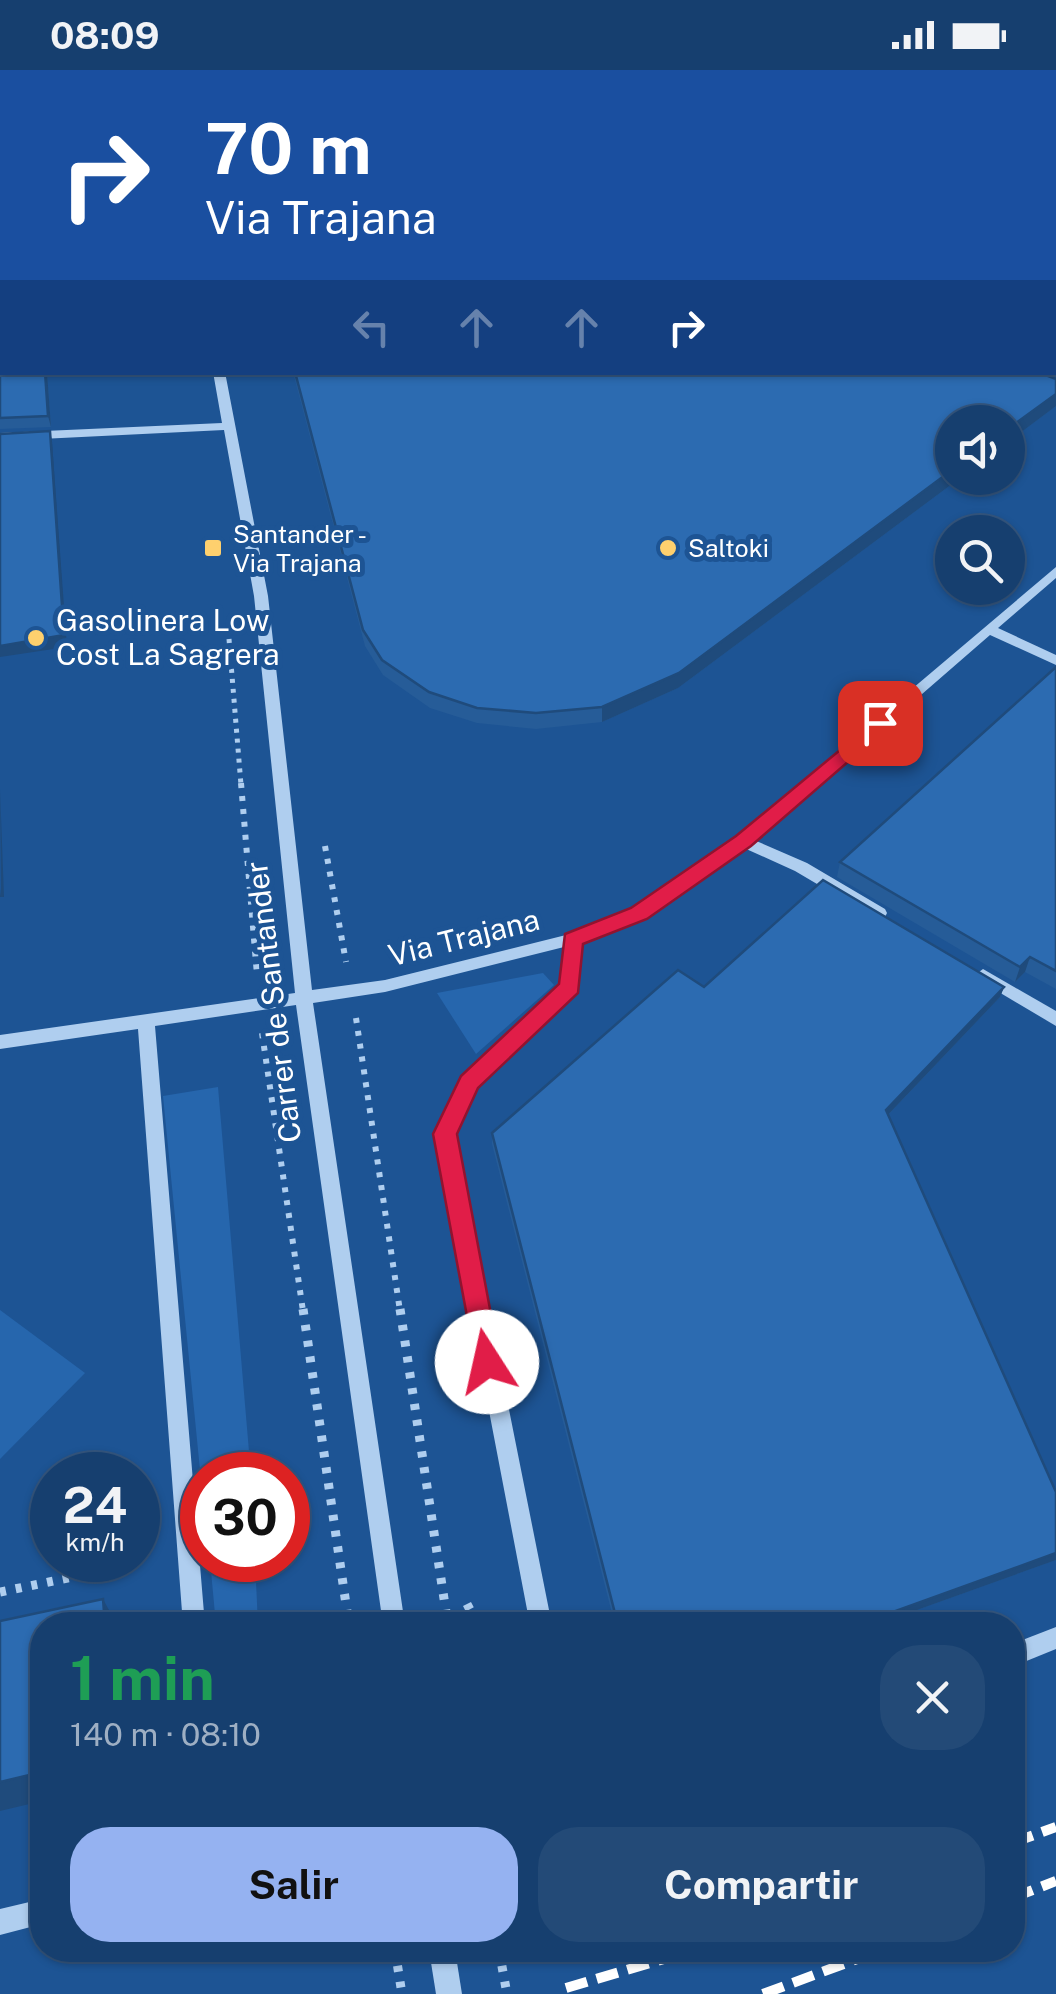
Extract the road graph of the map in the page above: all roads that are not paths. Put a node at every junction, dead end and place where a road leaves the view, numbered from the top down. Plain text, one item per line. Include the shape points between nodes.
1 (220, 375) edge
2 (229, 426) junction
3 (0, 437) edge
4 (1056, 572) edge
5 (989, 629) junction
6 (1056, 661) edge
7 (744, 841) junction
8 (903, 927) edge
9 (572, 940) junction
10 (971, 968) edge
11 (305, 998) junction
12 (1056, 1018) edge
13 (146, 1021) junction
14 (0, 1042) edge
15 (193, 1612) edge
16 (392, 1612) edge
17 (538, 1612) edge
18 (1056, 1638) edge
19 (1025, 1651) edge
20 (30, 1916) edge
21 (0, 1922) edge
22 (444, 1962) edge
23 (449, 1994) edge

1 - 2 street, Carrer de Santander
2 - 3 street
2 - 11 street, Carrer de Santander via 261,596
4 - 5 street, Via Trajana
5 - 6 street
5 - 7 street, Via Trajana
7 - 8 street via 801,866
7 - 9 street, Via Trajana via 639,914
9 - 11 street, Via Trajana
9 - 17 street via 570,987 470,1082 445,1134
10 - 12 street
11 - 13 street, Via Trajana
11 - 16 street, Carrer de Santander
13 - 14 street, Via Trajana
13 - 15 street
18 - 19 street
20 - 21 street
22 - 23 street

